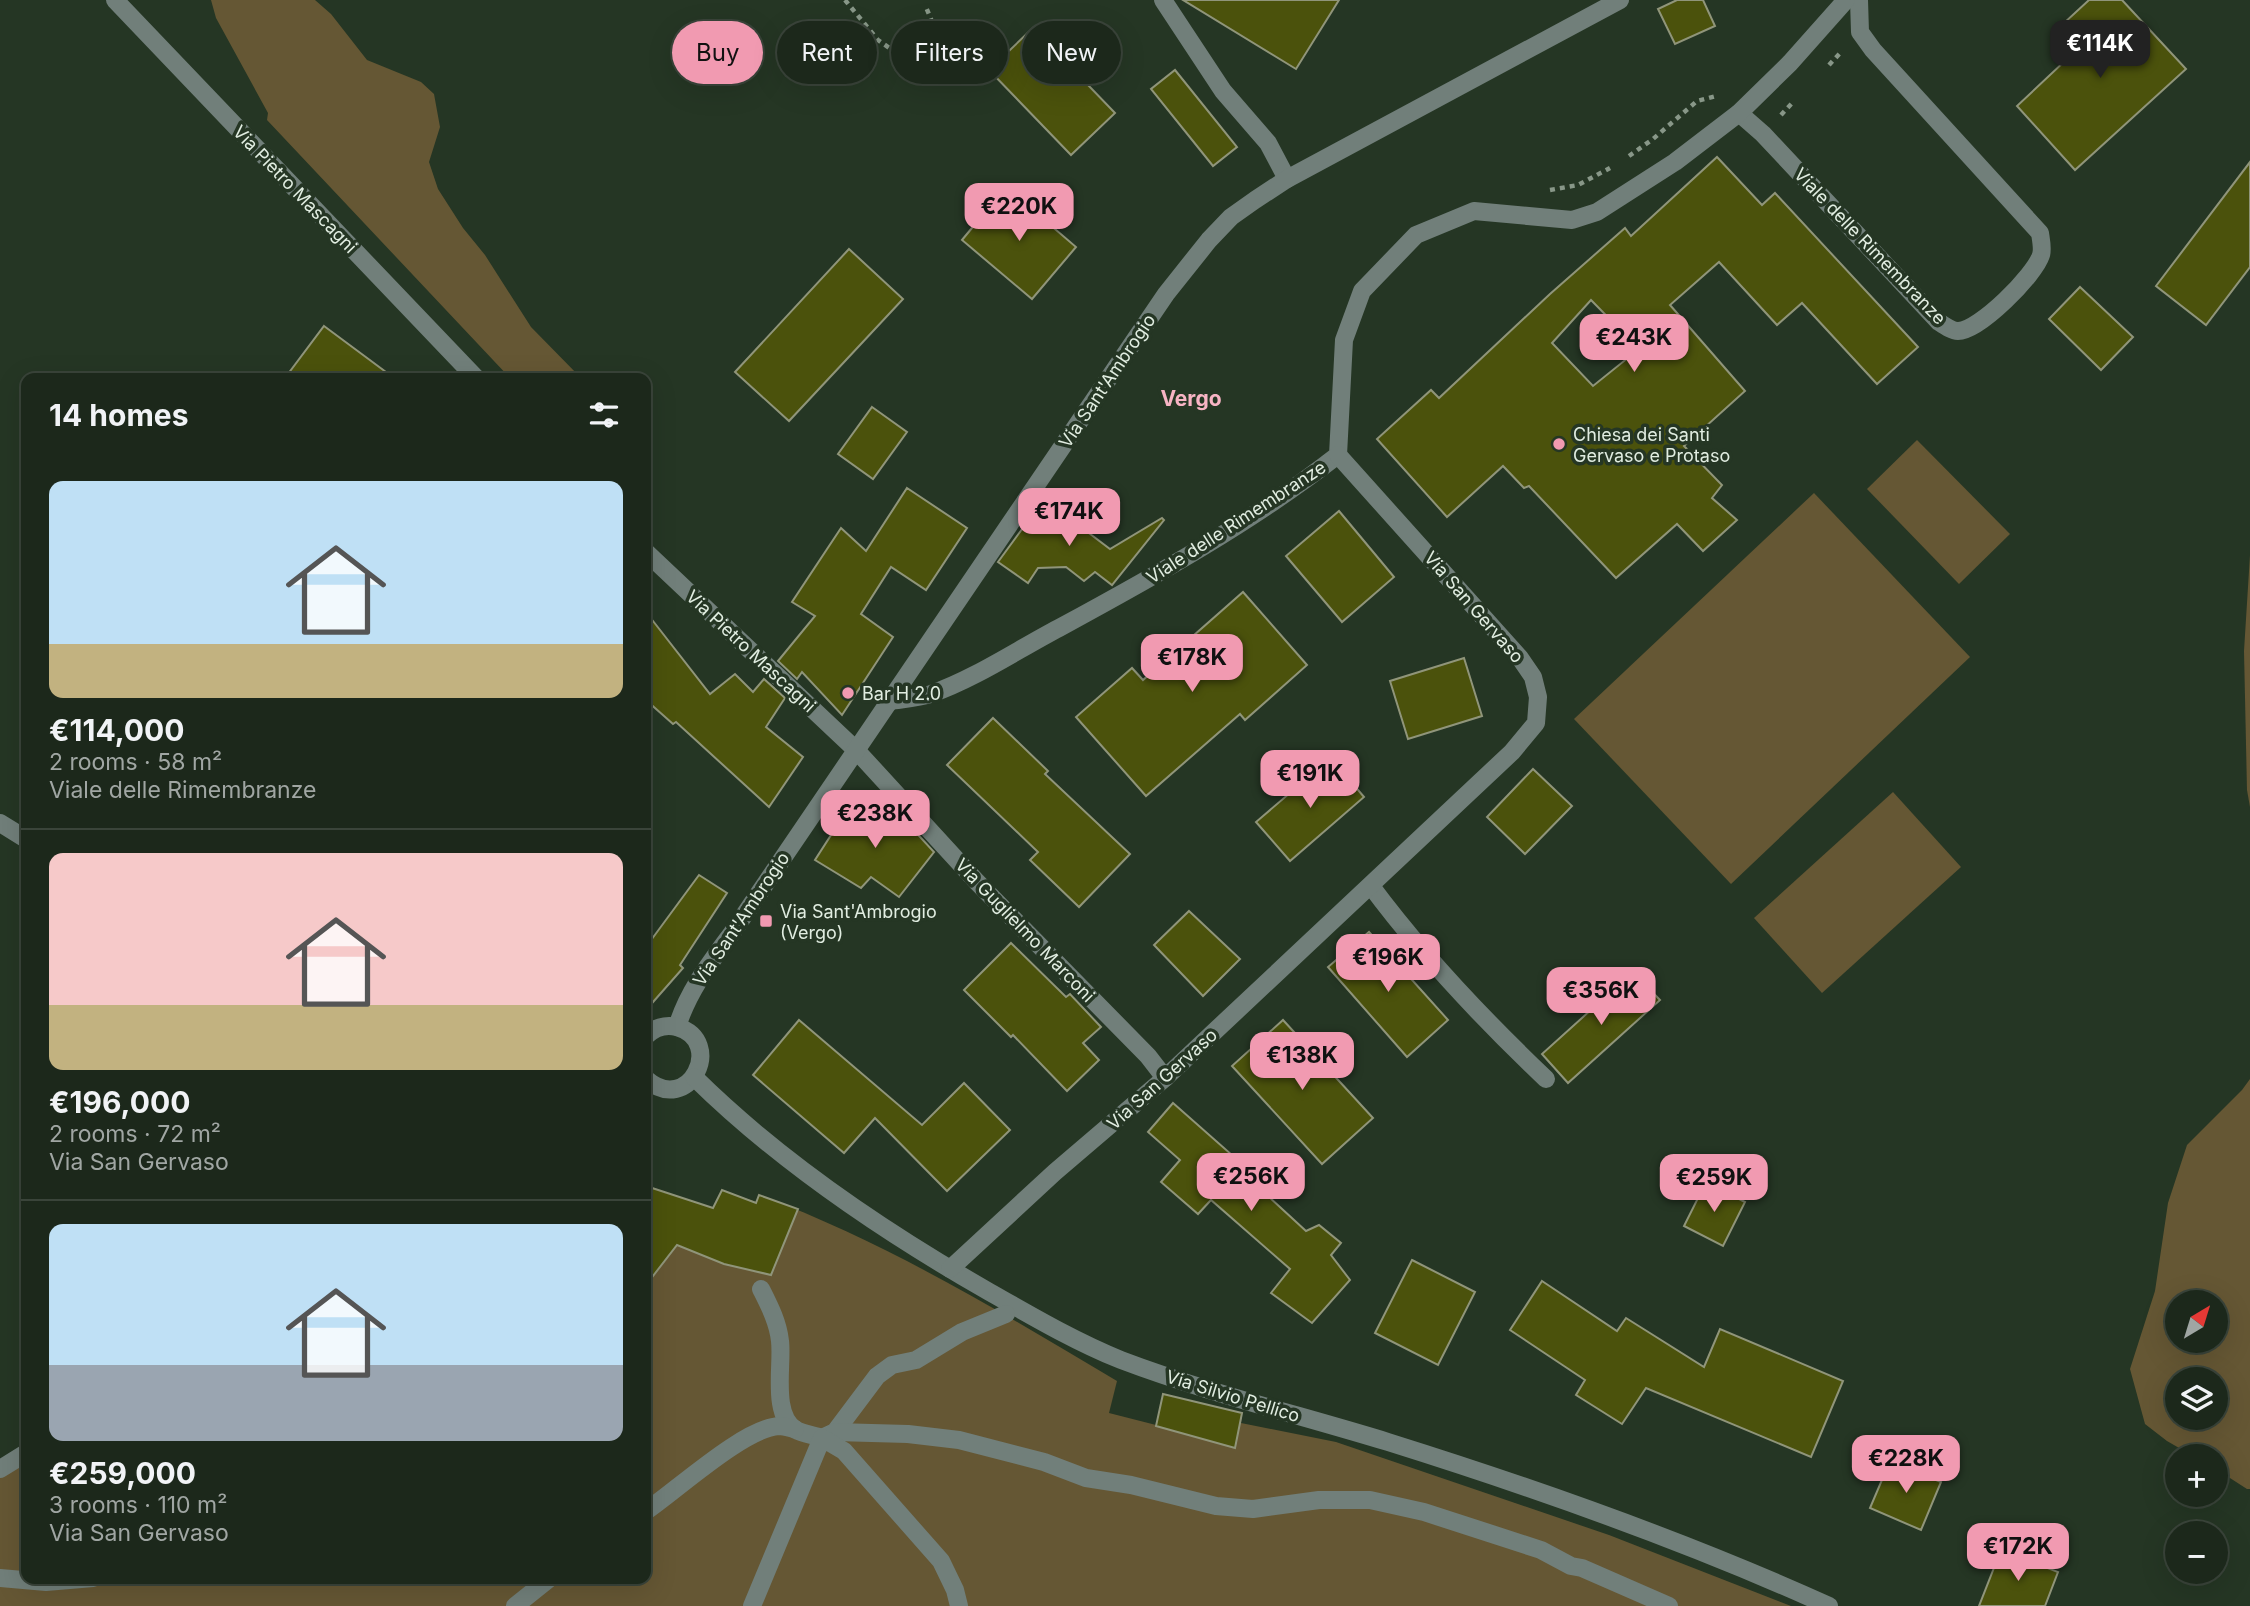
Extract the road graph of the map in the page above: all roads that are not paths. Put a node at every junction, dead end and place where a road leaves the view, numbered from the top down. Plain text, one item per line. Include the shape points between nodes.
1 (115, 0) edge
2 (1163, 0) edge
3 (1619, 0) edge
4 (1846, 0) edge
5 (1859, 0) edge
6 (1742, 111) junction
7 (1287, 179) junction
8 (471, 373) edge
9 (1338, 455) junction
10 (651, 557) edge
11 (890, 701) junction
12 (856, 750) junction
13 (0, 823) edge
14 (21, 836) edge
15 (1371, 886) junction
16 (677, 1027) junction
17 (651, 1033) edge
18 (694, 1077) junction
19 (1165, 1078) junction
20 (1546, 1079) dead end
21 (651, 1082) edge
22 (950, 1269) junction
23 (761, 1289) dead end
24 (1006, 1314) dead end
25 (795, 1429) junction
26 (829, 1435) junction
27 (21, 1455) edge
28 (0, 1469) edge
29 (651, 1507) edge
30 (0, 1578) edge
31 (21, 1580) edge
32 (542, 1584) edge
33 (515, 1606) edge
34 (752, 1606) edge
35 (959, 1606) edge
36 (1669, 1606) edge
37 (1829, 1606) edge

1 - 8 street, Via Pietro Mascagni
2 - 7 street via 1223,91 1268,143
3 - 7 street, Via Sant'Ambrogio
4 - 6 street, Viale delle Rimembranze
5 - 6 street, Viale delle Rimembranze via 1860,32 2040,233 2042,254 2031,275 1969,330 1955,332 1939,322
6 - 9 street, Viale delle Rimembranze via 1675,162 1597,212 1572,220 1474,211 1416,235 1362,291 1344,340
7 - 11 street, Via Sant'Ambrogio via 1231,217 1188,264
9 - 11 street, Viale delle Rimembranze via 1243,522 1115,598 963,680 930,694
9 - 15 street, Via San Gervaso via 1520,658 1533,677 1538,697 1536,723 1512,752
10 - 12 street, Via Pietro Mascagni
11 - 12 street, Via Sant'Ambrogio
12 - 16 street, Via Sant'Ambrogio via 702,973
12 - 19 street, Via Guglielmo Marconi
13 - 14 street
15 - 19 street, Via San Gervaso
15 - 20 street via 1428,958
16 - 17 street
16 - 18 street via 695,1039 699,1049 701,1060
18 - 21 street via 673,1090
18 - 22 street, Via Silvio Pellico via 790,1160 867,1217
19 - 22 street, Via San Gervaso
22 - 37 street, Via Silvio Pellico via 1066,1336 1121,1359 1593,1510 1755,1572
23 - 25 street via 780,1340 783,1416
24 - 26 street via 962,1332 916,1360 892,1365 877,1376
25 - 26 street
25 - 29 street via 765,1429 739,1442
26 - 34 street
26 - 35 street via 942,1561
26 - 36 street via 908,1434 959,1440 1086,1478 1216,1506 1253,1509 1350,1499 1400,1506 1541,1550
27 - 28 street
30 - 31 street
32 - 33 street

